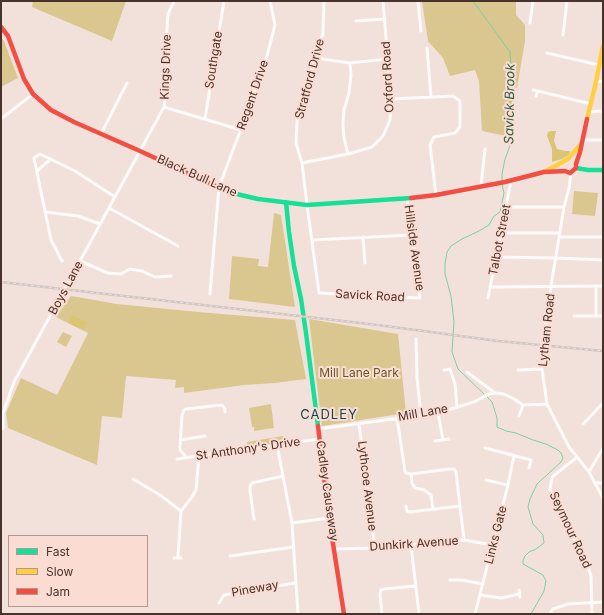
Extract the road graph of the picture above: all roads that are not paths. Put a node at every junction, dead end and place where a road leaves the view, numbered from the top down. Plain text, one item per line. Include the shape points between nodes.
1 (174, 1) edge
2 (224, 1) edge
3 (270, 1) edge
4 (324, 1) edge
5 (383, 1) edge
6 (418, 1) edge
7 (532, 1) edge
8 (567, 1) edge
9 (385, 19) junction
10 (356, 21) dead end
11 (530, 23) dead end
12 (1, 27) edge
13 (421, 31) dead end
14 (563, 35) dead end
15 (603, 46) edge
16 (427, 48) dead end
17 (547, 53) dead end
18 (602, 54) edge
19 (315, 58) junction
20 (387, 60) junction
21 (350, 63) junction
22 (599, 65) junction
23 (603, 81) edge
24 (596, 82) junction
25 (127, 83) dead end
26 (533, 90) dead end
27 (538, 91) junction
28 (33, 94) junction
29 (536, 96) dead end
30 (431, 97) junction
31 (391, 99) junction
32 (591, 104) junction
33 (164, 107) junction
34 (603, 111) edge
35 (589, 112) junction
36 (1, 119) edge
37 (205, 119) junction
38 (241, 130) junction
39 (101, 134) junction
40 (603, 140) edge
41 (581, 142) junction
42 (485, 149) dead end
43 (140, 151) junction
44 (348, 154) junction
45 (51, 159) junction
46 (566, 161) junction
47 (302, 163) junction
48 (576, 166) junction
49 (603, 170) edge
50 (37, 171) junction
51 (544, 172) junction
52 (568, 172) junction
53 (511, 181) junction
54 (481, 186) junction
55 (219, 187) junction
56 (436, 195) junction
57 (115, 197) junction
58 (407, 198) junction
59 (286, 202) junction
60 (307, 205) junction
61 (506, 207) junction
62 (564, 207) junction
63 (109, 208) junction
64 (46, 212) junction
65 (100, 224) junction
66 (501, 233) junction
67 (412, 235) junction
68 (559, 235) junction
69 (603, 237) edge
70 (363, 238) junction
71 (312, 240) junction
72 (178, 246) dead end
73 (496, 257) junction
74 (556, 258) junction
75 (603, 260) edge
76 (62, 261) dead end
77 (80, 261) junction
78 (365, 263) dead end
79 (171, 276) dead end
80 (551, 286) junction
81 (596, 286) junction
82 (603, 286) edge
83 (491, 287) junction
84 (319, 293) joint
85 (210, 294) dead end
86 (420, 298) joint
87 (488, 298) dead end
88 (574, 316) dead end
89 (596, 316) junction
90 (603, 316) edge
91 (416, 340) dead end
92 (542, 369) junction
93 (444, 370) dead end
94 (518, 370) dead end
95 (467, 372) dead end
96 (495, 393) junction
97 (603, 403) edge
98 (547, 404) junction
99 (523, 405) junction
100 (457, 407) junction
101 (225, 412) dead end
102 (438, 413) junction
103 (421, 415) junction
104 (519, 416) dead end
105 (397, 418) junction
106 (359, 424) junction
107 (583, 424) dead end
108 (2, 429) edge
109 (318, 429) junction
110 (197, 431) dead end
111 (198, 436) junction
112 (205, 436) dead end
113 (320, 439) junction
114 (449, 439) dead end
115 (180, 440) junction
116 (443, 440) junction
117 (435, 441) dead end
118 (485, 448) dead end
119 (603, 448) edge
120 (278, 450) dead end
121 (199, 456) junction
122 (514, 456) junction
123 (186, 457) junction
124 (576, 458) junction
125 (177, 459) dead end
126 (529, 468) dead end
127 (589, 472) junction
128 (411, 474) junction
129 (283, 476) junction
130 (486, 480) dead end
131 (595, 483) junction
132 (603, 483) edge
133 (133, 485) dead end
134 (508, 485) junction
135 (603, 498) edge
136 (406, 506) dead end
137 (460, 506) junction
138 (433, 509) junction
139 (181, 511) junction
140 (329, 518) junction
141 (254, 519) dead end
142 (292, 523) junction
143 (464, 540) junction
144 (411, 545) junction
145 (493, 545) junction
146 (293, 547) junction
147 (375, 548) junction
148 (334, 549) junction
149 (230, 556) dead end
150 (178, 558) dead end
151 (450, 580) dead end
152 (295, 582) junction
153 (483, 584) junction
154 (416, 586) junction
155 (519, 594) dead end
156 (480, 595) junction
157 (603, 602) edge
158 (219, 603) dead end
159 (592, 603) junction
160 (298, 614) edge
161 (344, 614) edge
162 (382, 614) edge
163 (419, 614) edge
164 (475, 614) edge
165 (550, 614) edge
166 (592, 614) edge

1 - 33 street, Kings Drive via 168,14 168,83
2 - 37 street, Southgate
3 - 38 street, Regent Drive via 275,25 263,71
4 - 19 street, Stratford Drive via 323,33
5 - 9 street, Oxford Road
6 - 13 street
7 - 11 street
8 - 14 street
9 - 10 street
9 - 20 street, Oxford Road
12 - 28 street, Black Bull Lane via 8,36 24,79
15 - 18 street
16 - 30 street
17 - 22 street
18 - 22 street
19 - 21 street
19 - 47 street, Stratford Drive via 297,121 296,143
20 - 21 street
20 - 31 street, Oxford Road
21 - 44 street via 349,93 343,124
22 - 24 street
23 - 24 street
24 - 32 street
25 - 39 street
26 - 27 street
27 - 29 street
27 - 32 street
28 - 36 street
28 - 39 street, Black Bull Lane via 51,110
30 - 31 street
30 - 56 street via 453,96 460,101 460,127 455,133 434,137 430,145
31 - 44 street, Oxford Road via 390,120 384,136 372,147
32 - 35 street
33 - 37 street
33 - 43 street, Kings Drive
34 - 35 street
35 - 41 street
37 - 38 street
38 - 55 street, Regent Drive
39 - 43 street, Black Bull Lane
40 - 41 street
41 - 46 street
41 - 48 street
42 - 54 street
43 - 55 street, Black Bull Lane
43 - 57 street, Boys Lane
44 - 47 street, Oxford Road
45 - 50 street
45 - 50 street via 40,154 34,158
45 - 57 street
46 - 48 street via 574,161
46 - 51 street
46 - 52 street via 563,167
47 - 60 street, Stratford Drive
48 - 49 street via 588,170
48 - 52 street via 572,172
50 - 64 street
51 - 52 street
51 - 53 street
52 - 62 street, Lytham Road via 569,188
53 - 54 street, Black Bull Lane
53 - 61 street, Talbot Street
54 - 56 street, Black Bull Lane
55 - 59 street, Black Bull Lane via 243,196
55 - 85 street, Regent Drive
56 - 58 street, Black Bull Lane
57 - 63 street, Boys Lane
58 - 60 street, Black Bull Lane
58 - 67 street, Hillside Avenue
59 - 60 street, Black Bull Lane
59 - 109 street, Cadley Causeway
60 - 71 street, Stratford Drive
61 - 62 street
61 - 66 street, Talbot Street
62 - 68 street, Lytham Road
63 - 65 street, Boys Lane
63 - 72 street
64 - 65 street via 78,216
64 - 76 street via 51,240
65 - 77 street, Boys Lane
66 - 68 street
66 - 73 street, Talbot Street
67 - 70 street
67 - 86 street, Hillside Avenue
68 - 69 street
68 - 74 street, Lytham Road
70 - 71 street
70 - 78 street
71 - 84 street, Stratford Drive
73 - 74 street
73 - 83 street, Talbot Street
74 - 75 street
74 - 80 street, Lytham Road
77 - 79 street via 108,273 121,274 130,269 155,277
77 - 108 street, Boys Lane via 14,382 3,413
80 - 81 street
80 - 83 street
80 - 92 street, Lytham Road
81 - 82 street
81 - 89 street
83 - 87 street, Talbot Street
84 - 86 street, Savick Road
88 - 89 street
89 - 90 street
91 - 103 street
92 - 94 street
92 - 98 street, Lytham Road
93 - 100 street via 450,369 456,384
95 - 96 street
96 - 99 street, Mill Lane via 504,394
96 - 100 street, Mill Lane
97 - 107 street
98 - 99 street
98 - 124 street, Lytham Road
99 - 104 street
100 - 102 street, Mill Lane
101 - 115 street via 221,405 184,410
102 - 103 street, Mill Lane
102 - 116 street
103 - 105 street, Mill Lane
105 - 106 street, Mill Lane
105 - 128 street via 405,471
106 - 109 street, Mill Lane
106 - 147 street, Lythcoe Avenue
109 - 113 street, Cadley Causeway
110 - 111 street
111 - 112 street
111 - 115 street
113 - 121 street, St Anthony's Drive
113 - 140 street, Cadley Causeway
114 - 116 street
115 - 123 street via 180,450
116 - 117 street
118 - 122 street
119 - 127 street
120 - 129 street
121 - 123 street, St Anthony's Drive
121 - 139 street via 196,490
122 - 126 street via 531,460
122 - 134 street, Links Gate
123 - 125 street, St Anthony's Drive
124 - 127 street, Lytham Road
124 - 159 street, Seymour Road via 552,478 550,490 587,564 591,576
127 - 131 street, Lytham Road
128 - 137 street via 454,469
128 - 138 street via 415,488 431,495
129 - 141 street via 252,483 250,490
129 - 142 street
130 - 134 street
131 - 132 street
131 - 135 street, Lytham Road
133 - 139 street via 135,480
134 - 145 street, Links Gate
136 - 138 street via 410,512
137 - 138 street
137 - 143 street
139 - 150 street
140 - 142 street
140 - 148 street, Cadley Causeway
142 - 146 street
143 - 144 street, Dunkirk Avenue
143 - 145 street, Dunkirk Avenue
144 - 147 street, Dunkirk Avenue
144 - 154 street
145 - 153 street, Links Gate
146 - 149 street
146 - 152 street
147 - 148 street, Dunkirk Avenue
148 - 161 street, Cadley Causeway
151 - 153 street
152 - 158 street, Pineway via 222,593
152 - 160 street
153 - 156 street, Links Gate
154 - 162 street via 381,590
154 - 163 street
155 - 156 street via 501,598
156 - 164 street, Links Gate
157 - 159 street
159 - 165 street via 568,604 553,609
159 - 166 street, Seymour Road

